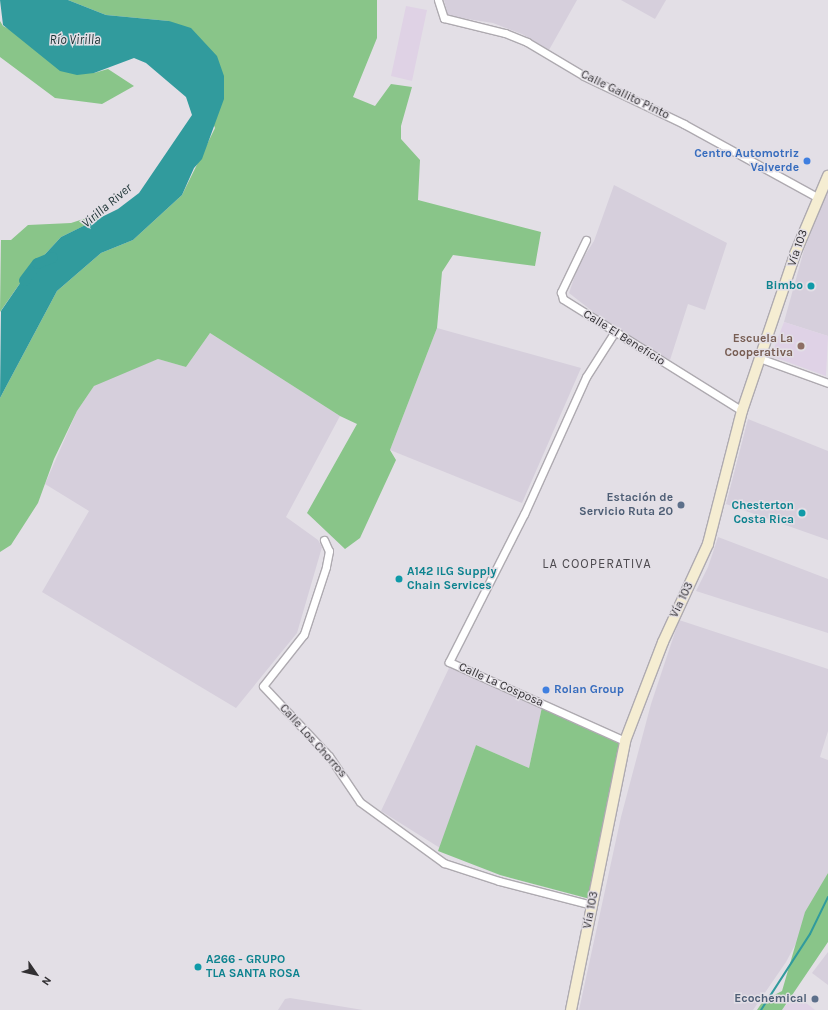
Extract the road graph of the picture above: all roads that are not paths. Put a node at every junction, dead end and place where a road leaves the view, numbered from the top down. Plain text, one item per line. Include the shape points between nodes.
1 (438, 0) edge
2 (828, 167) edge
3 (828, 176) edge
4 (817, 197) junction
5 (586, 240) dead end
6 (614, 333) junction
7 (760, 358) junction
8 (828, 382) edge
9 (742, 411) junction
10 (324, 540) dead end
11 (625, 741) junction
12 (592, 905) junction
13 (570, 1010) edge

1 - 4 street, Calle Gallito Pinto via 444,18 505,33 527,42 584,76 684,124
2 - 4 main road, Vía 103
3 - 4 main road, Vía 103
4 - 7 main road, Vía 103
5 - 6 street, Calle El Beneficio via 560,296
6 - 9 street, Calle El Beneficio
6 - 11 street, Calle La Cosposa via 592,365 524,514 450,662
7 - 8 street
7 - 9 main road, Vía 103
9 - 11 main road, Vía 103 via 708,544 663,642
10 - 12 street, Calle Los Chorros via 329,551 326,567 304,634 263,686 329,756 360,802 444,863 499,881
11 - 12 main road, Vía 103
12 - 13 main road, Vía 103

